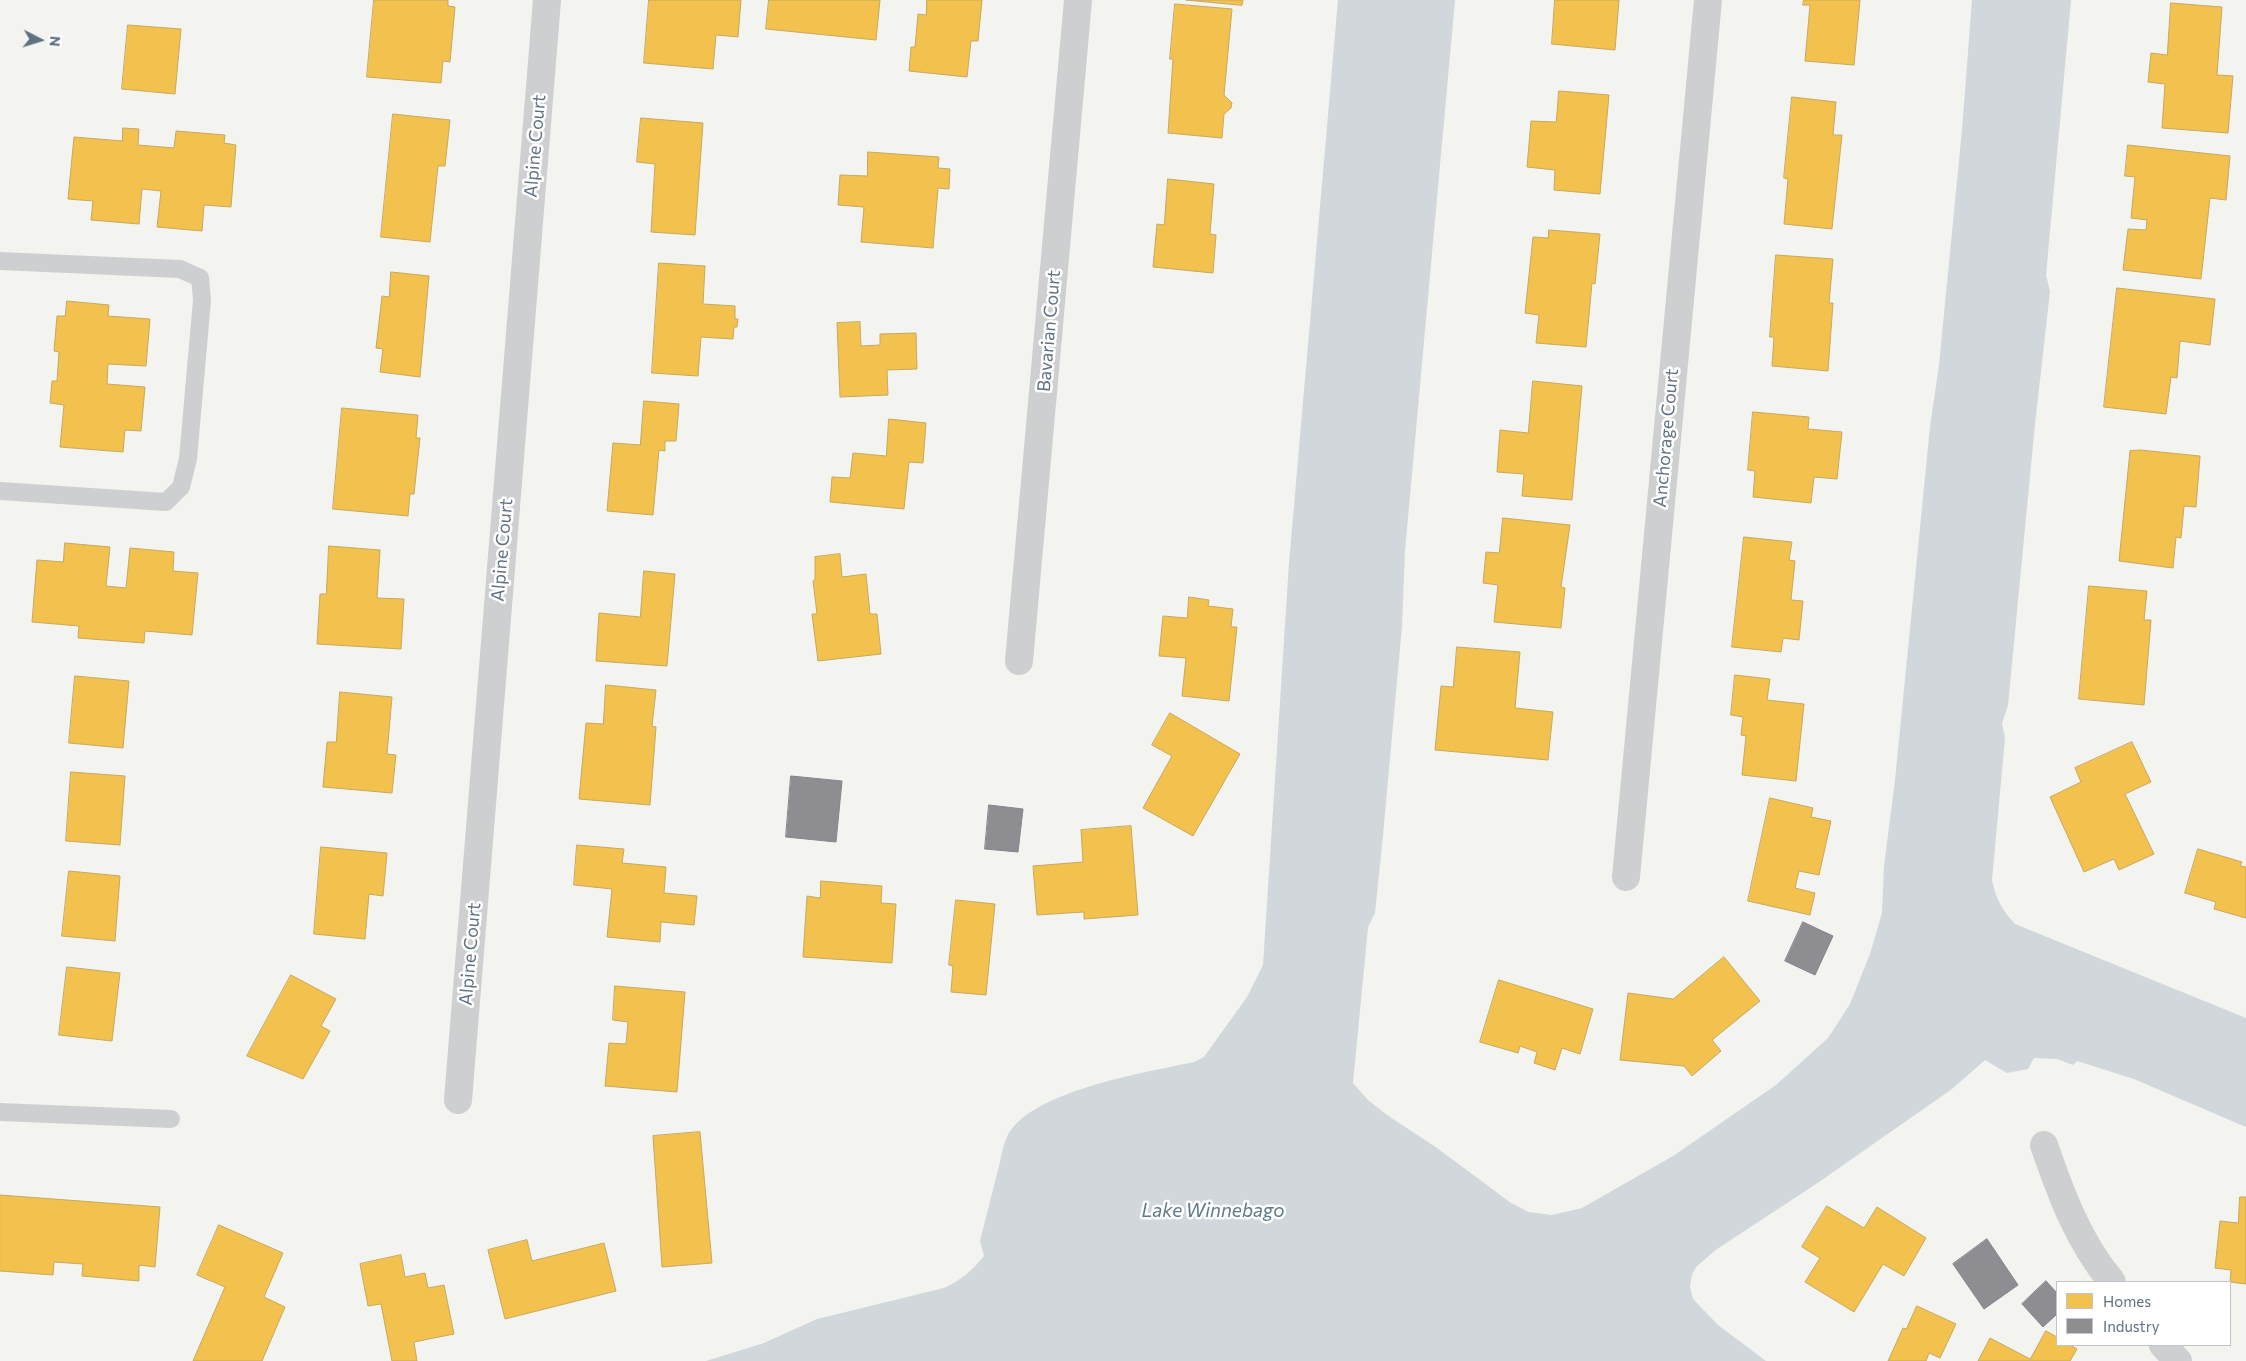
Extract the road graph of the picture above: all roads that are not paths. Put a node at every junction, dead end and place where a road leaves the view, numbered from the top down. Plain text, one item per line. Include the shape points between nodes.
1 (547, 0) edge
2 (1078, 0) edge
3 (1708, 0) edge
4 (0, 261) edge
5 (0, 491) edge
6 (1019, 661) dead end
7 (1626, 877) dead end
8 (458, 1100) dead end
9 (0, 1112) edge
10 (171, 1119) dead end
11 (2044, 1145) dead end
12 (2111, 1281) edge
13 (2164, 1346) edge
14 (2178, 1361) edge

1 - 8 street, Alpine Court
2 - 6 street, Bavarian Court
3 - 7 street, Anchorage Court
4 - 5 lane via 180,269 200,278 202,300 188,459 181,487 166,502
9 - 10 lane
11 - 12 street via 2066,1208
13 - 14 street

